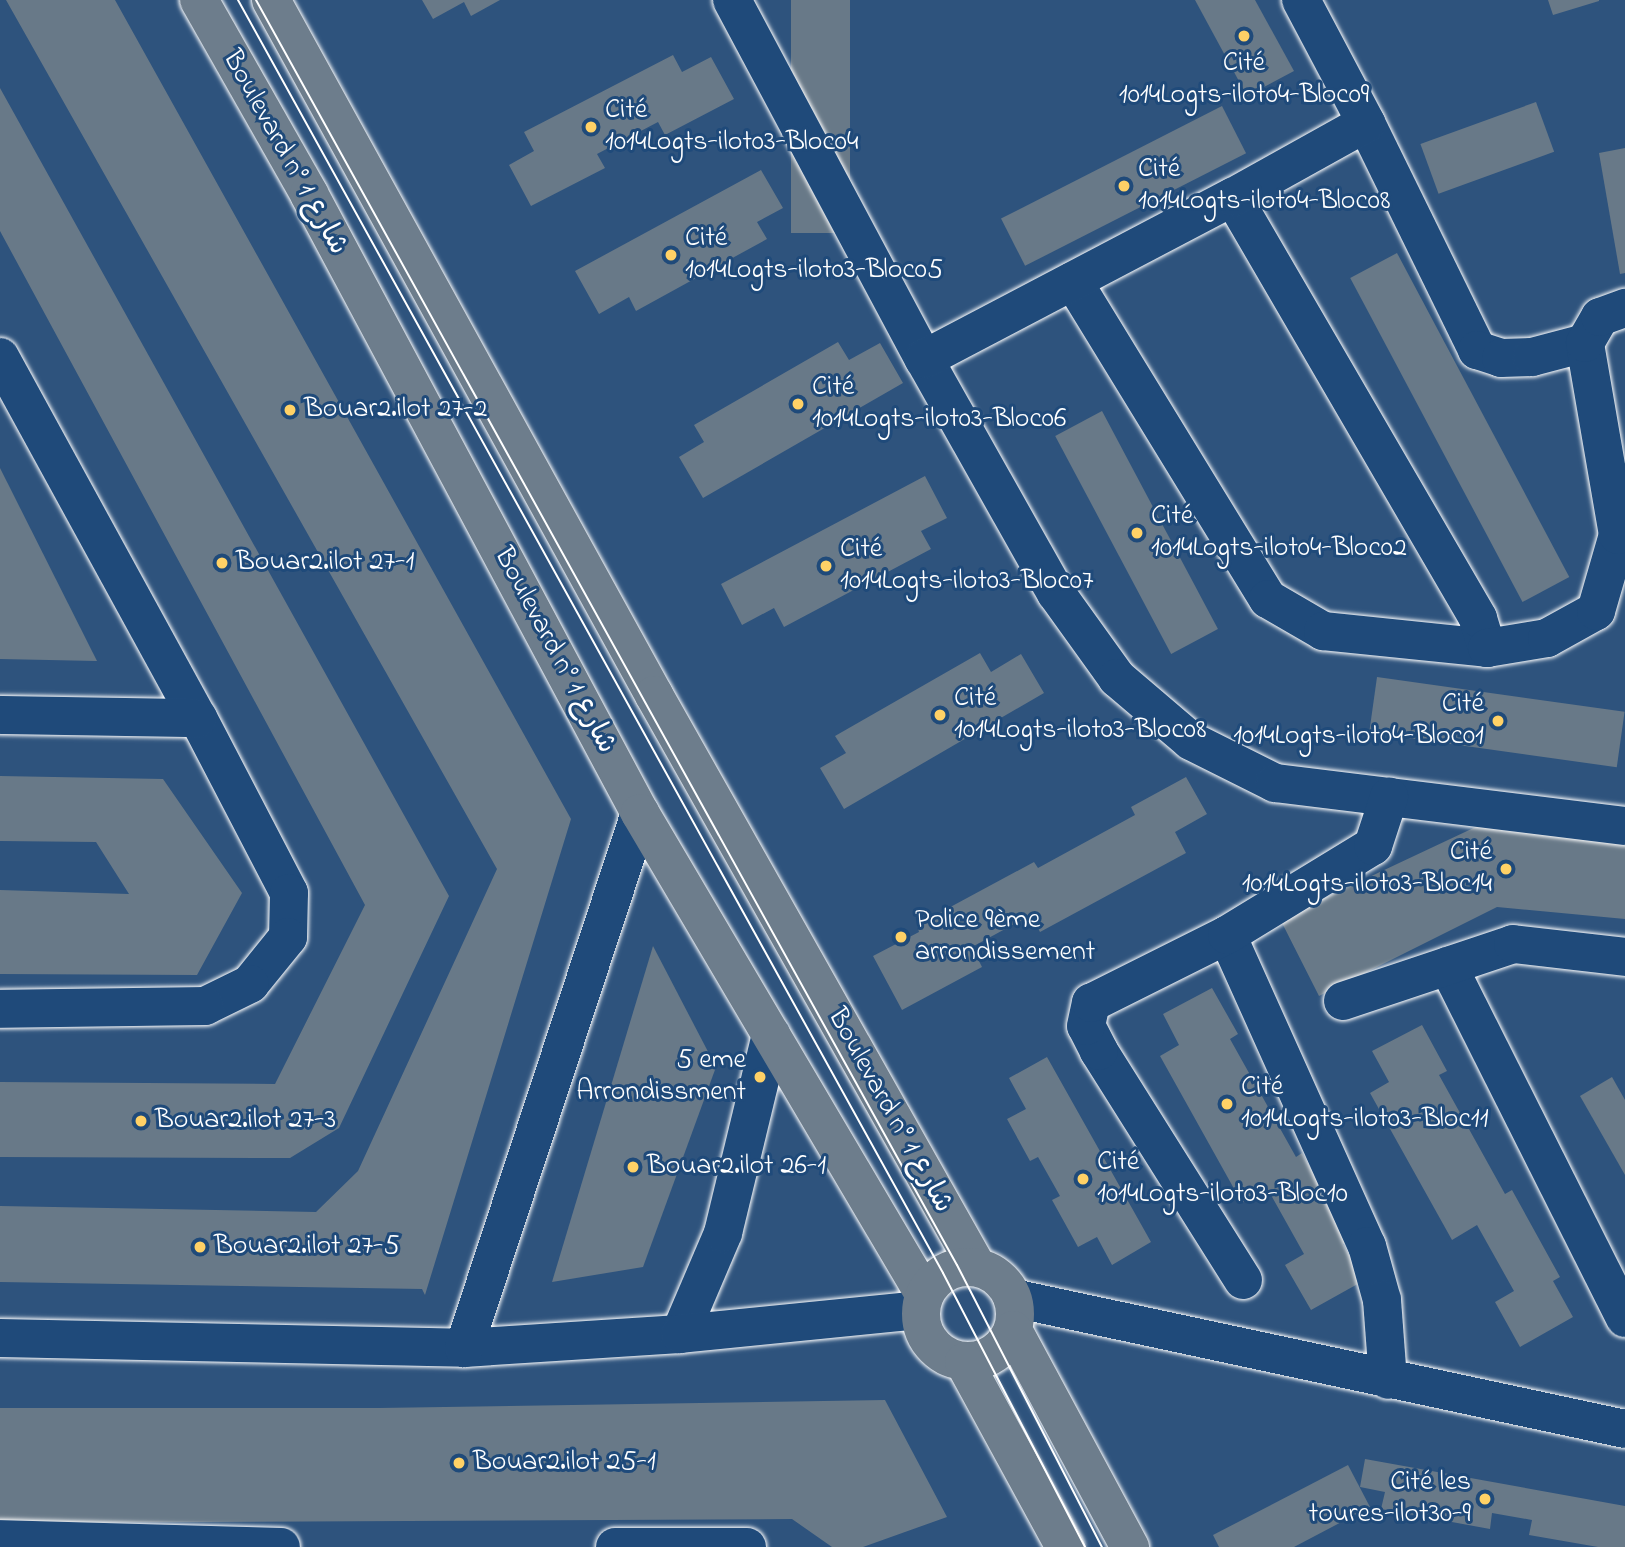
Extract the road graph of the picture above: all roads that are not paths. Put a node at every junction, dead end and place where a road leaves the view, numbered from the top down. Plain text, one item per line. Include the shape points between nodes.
1 (199, 0) edge
2 (271, 0) edge
3 (732, 0) edge
4 (1301, 0) edge
5 (1366, 123) junction
6 (1233, 197) junction
7 (1073, 281) junction
8 (1625, 308) edge
9 (1585, 342) junction
10 (0, 357) edge
11 (923, 359) junction
12 (1487, 648) junction
13 (0, 715) edge
14 (198, 718) junction
15 (1389, 797) junction
16 (640, 813) junction
17 (1625, 827) edge
18 (1227, 935) junction
19 (1625, 957) edge
20 (1448, 966) junction
21 (1343, 1001) dead end
22 (0, 1009) edge
23 (771, 1035) junction
24 (977, 1267) junction
25 (1242, 1280) dead end
26 (922, 1302) junction
27 (1013, 1314) junction
28 (1625, 1318) edge
29 (680, 1334) junction
30 (0, 1338) edge
31 (464, 1348) junction
32 (964, 1362) junction
33 (1388, 1380) junction
34 (1625, 1429) edge
35 (0, 1539) edge
36 (281, 1547) edge
37 (615, 1547) edge
38 (747, 1547) edge
39 (1065, 1547) edge
40 (1130, 1547) edge

1 - 16 main road, Boulevard n° شارع 1 via 309,194
2 - 24 main road, Boulevard n° شارع 1 via 654,695
3 - 11 street
4 - 5 street
5 - 6 street
5 - 9 street via 1477,349 1501,358 1532,357
6 - 7 street
6 - 12 street via 1478,618
7 - 11 street
7 - 12 street via 1268,599 1323,631
8 - 9 street via 1600,317
9 - 12 street via 1618,536 1596,611 1547,638
10 - 14 street
11 - 15 street via 1056,593 1117,678 1191,741 1275,783
13 - 14 street
14 - 22 street via 289,893 288,937 250,984 205,1006
15 - 17 street
15 - 18 street via 1373,846
16 - 23 main road, Boulevard n° شارع 1
16 - 31 street
18 - 25 street via 1091,1003 1086,1026
18 - 33 street via 1367,1246 1382,1300
19 - 20 street via 1513,944
20 - 21 street
20 - 28 street
23 - 26 main road, Boulevard n° شارع 1
23 - 29 street via 723,1233
24 - 26 main road via 960,1266 943,1273 932,1281
24 - 27 main road via 999,1278
26 - 29 street
26 - 32 main road via 926,1338 936,1350
27 - 32 main road via 1004,1345 987,1357
27 - 33 street
27 - 40 main road
29 - 31 street
30 - 31 street
32 - 39 main road
33 - 34 street
35 - 36 street
37 - 38 street

